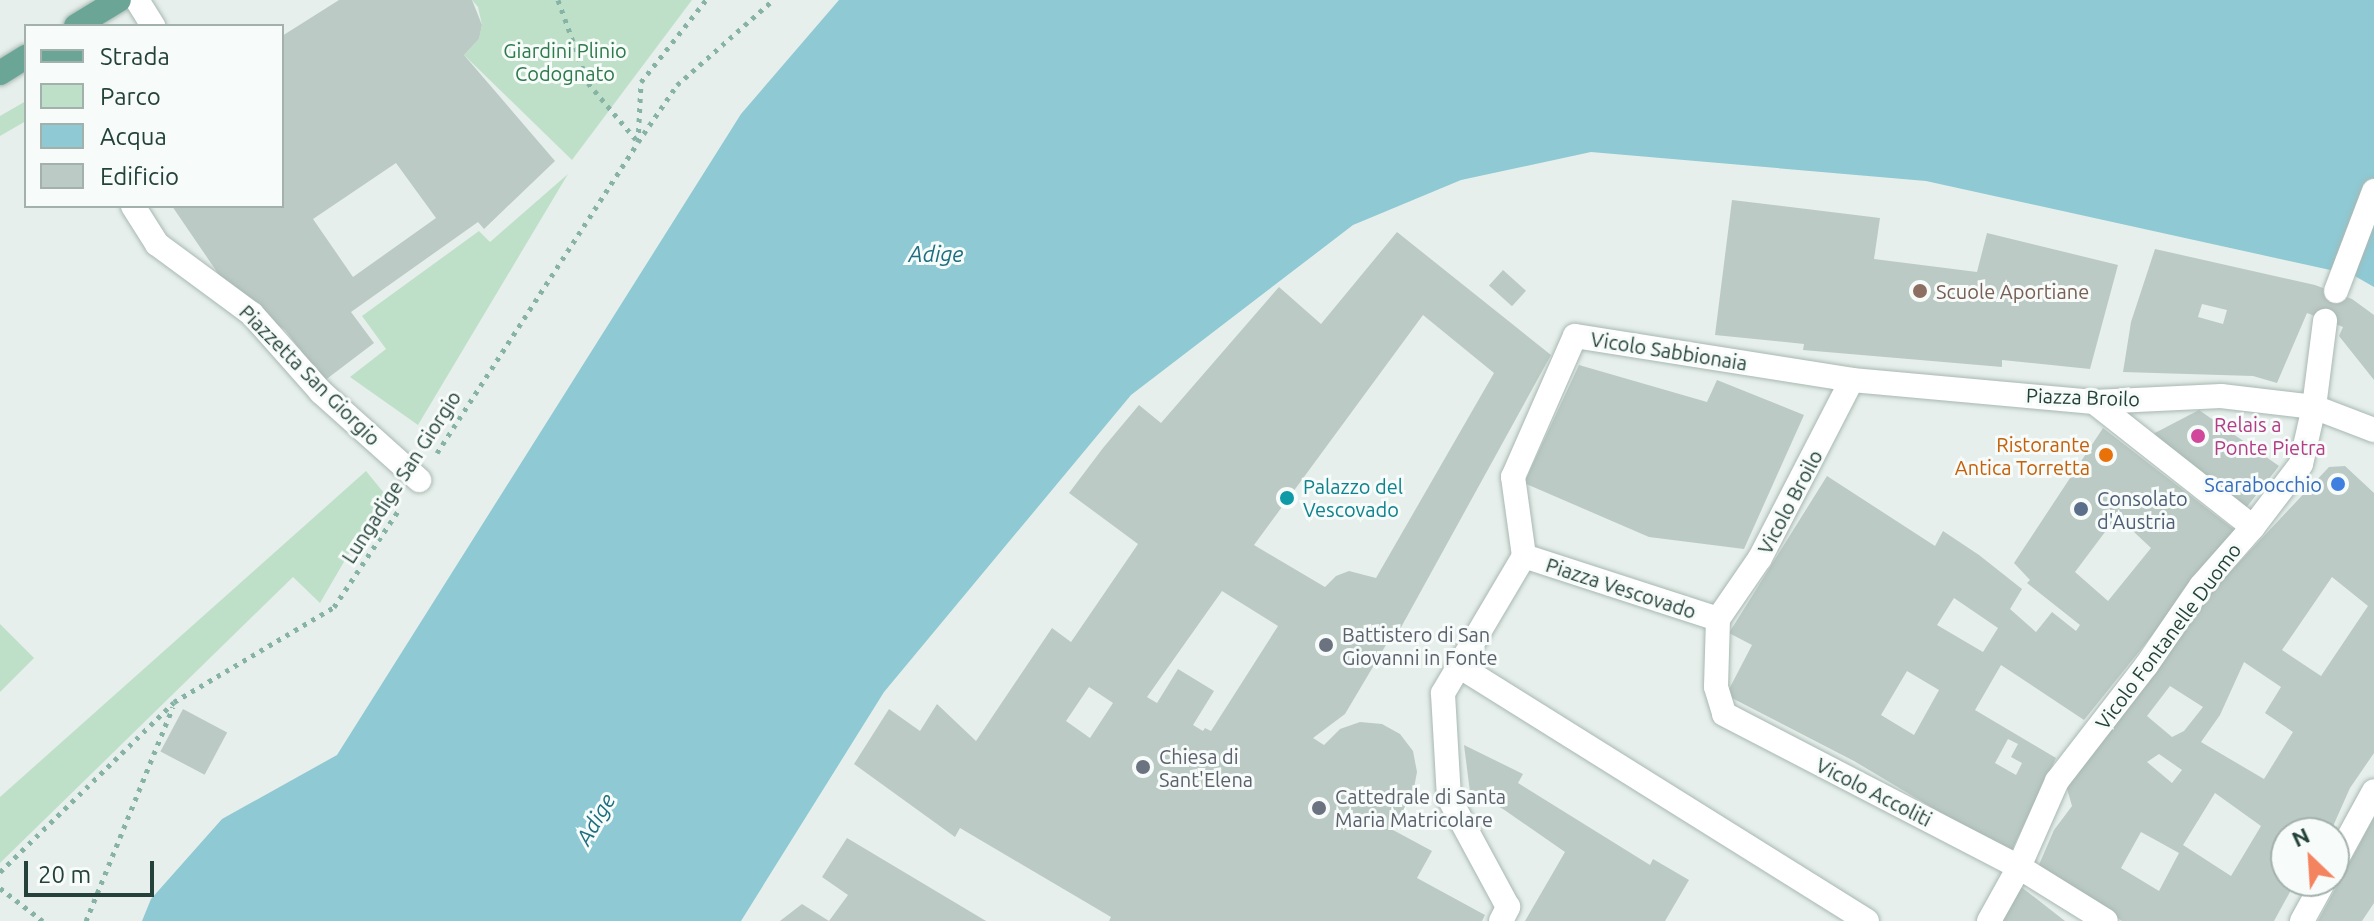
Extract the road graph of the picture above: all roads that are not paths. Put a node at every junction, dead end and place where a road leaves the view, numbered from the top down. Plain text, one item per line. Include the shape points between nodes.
1 (119, 0) edge
2 (137, 0) edge
3 (79, 24) edge
4 (152, 24) edge
5 (24, 58) edge
6 (0, 73) edge
7 (2374, 191) edge
8 (134, 208) edge
9 (2336, 291) dead end
10 (2325, 321) dead end
11 (1852, 380) junction
12 (2094, 402) junction
13 (2314, 407) junction
14 (2374, 430) edge
15 (419, 480) road end
16 (2253, 527) junction
17 (1524, 556) junction
18 (1718, 619) junction
19 (1459, 666) junction
20 (2374, 791) edge
21 (2350, 835) edge
22 (2019, 867) junction
23 (2315, 897) edge
24 (1501, 921) edge
25 (1867, 921) edge
26 (1989, 921) edge
27 (2106, 921) edge
28 (2302, 921) edge

1 - 3 main road
2 - 4 street
5 - 6 main road
7 - 9 street
8 - 15 street, Piazzetta San Giorgio via 157,244 252,314 321,392
10 - 13 street, Vicolo Fontanelle Duomo
11 - 12 street, Piazza Broilo
11 - 17 street, Vicolo Sabbionaia via 1575,336 1513,477
11 - 18 street, Vicolo Broilo via 1760,558
12 - 13 street, Piazza Broilo via 2221,396
12 - 16 street
13 - 14 street, Piazza Broilo
13 - 16 street, Vicolo Fontanelle Duomo via 2301,464
16 - 22 street, Vicolo Fontanelle Duomo via 2201,586 2057,781
17 - 18 street, Piazza Vescovado
17 - 19 street
18 - 22 street, Vicolo Accoliti via 1716,687 1724,714
19 - 24 street via 1443,693 1449,798 1508,907
19 - 25 street
20 - 21 street
22 - 26 street, Vicolo Fontanelle Duomo
22 - 27 street, Vicolo Accoliti
23 - 28 street

